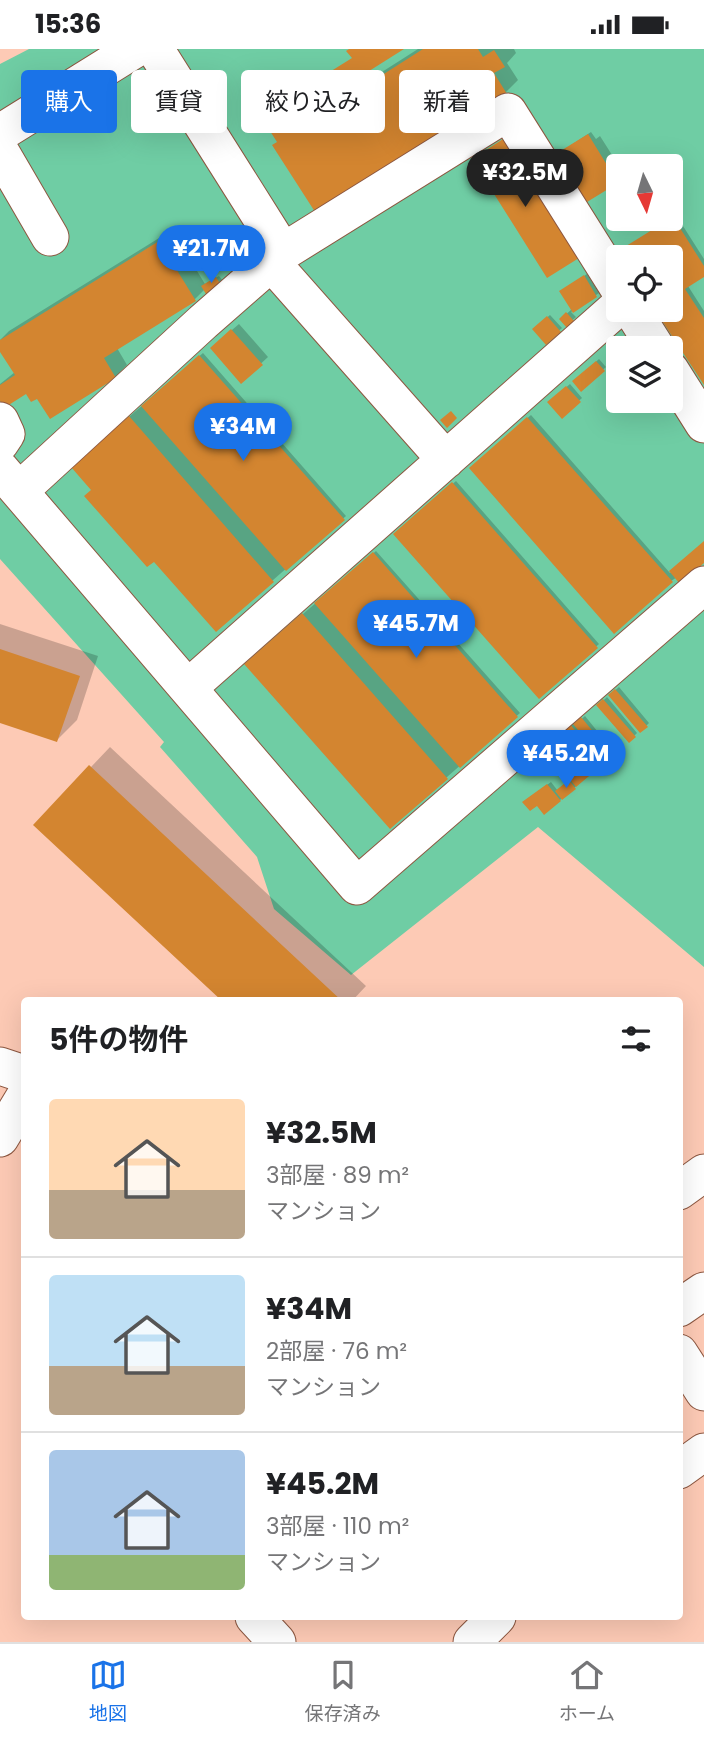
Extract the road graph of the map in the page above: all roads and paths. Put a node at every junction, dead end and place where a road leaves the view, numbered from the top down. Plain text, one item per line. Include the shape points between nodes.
1 (135, 49) edge
2 (155, 49) edge
3 (0, 133) edge
4 (0, 151) edge
5 (50, 237) dead end
6 (277, 257) junction
7 (606, 268) edge
8 (606, 318) edge
9 (683, 391) edge
10 (0, 421) edge
11 (704, 424) edge
12 (0, 443) edge
13 (446, 460) junction
14 (9, 480) edge
15 (704, 585) edge
16 (188, 688) junction
17 (0, 1066) edge
18 (21, 1072) edge
19 (21, 1103) edge
20 (0, 1138) edge
21 (704, 1173) edge
22 (683, 1188) edge
23 (704, 1291) edge
24 (683, 1305) edge
25 (683, 1359) edge
26 (704, 1392) edge
27 (704, 1452) edge
28 (683, 1467) edge
29 (493, 1620) edge
30 (472, 1642) edge

1 - 3 street
2 - 6 street
4 - 5 street
6 - 7 street via 508,112
6 - 13 street
6 - 14 street
8 - 13 street
9 - 11 street
10 - 12 street via 6,434
13 - 16 street
14 - 16 street
15 - 16 street via 357,886
17 - 18 street
19 - 20 street
21 - 22 street
23 - 24 street
25 - 26 street
27 - 28 street
29 - 30 street

